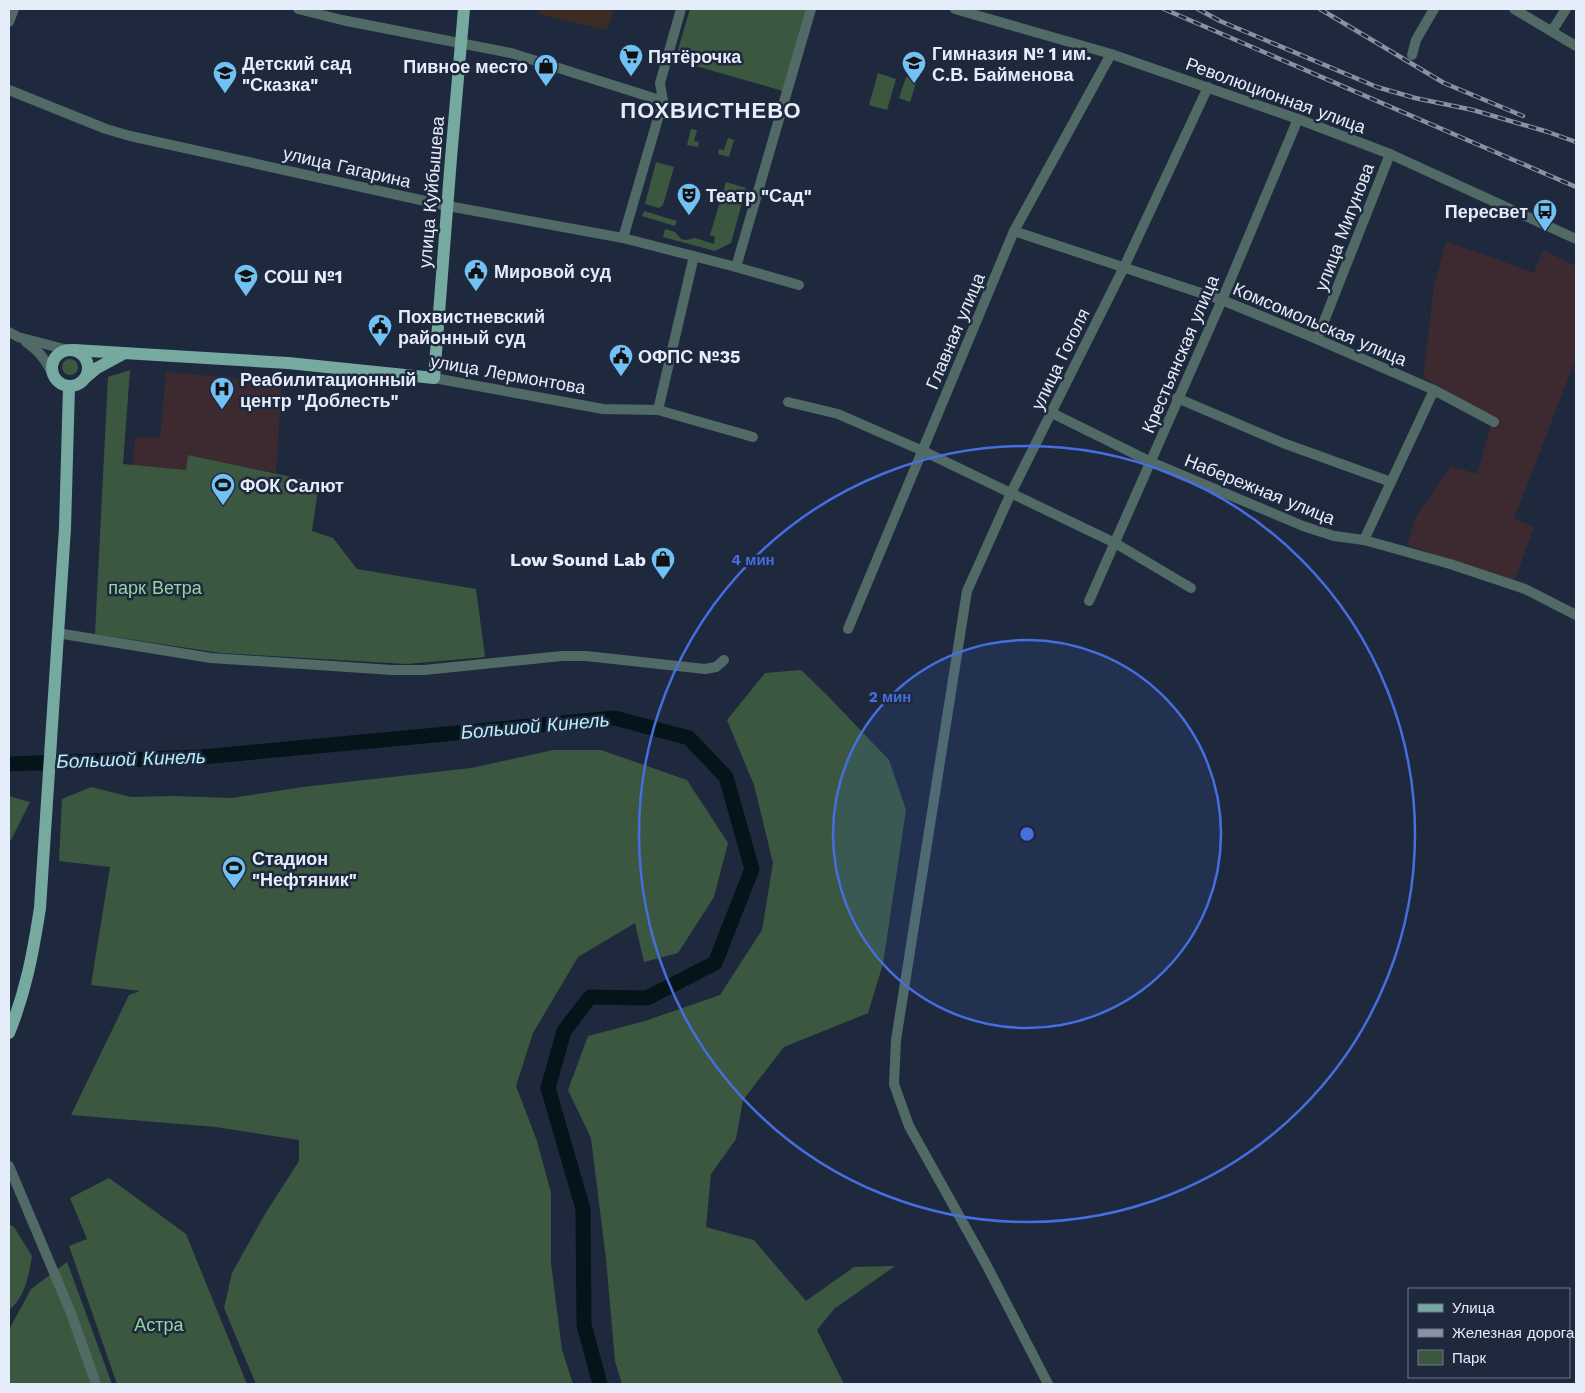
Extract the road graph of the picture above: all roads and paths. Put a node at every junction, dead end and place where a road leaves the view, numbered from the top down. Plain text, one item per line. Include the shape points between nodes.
1 (14, 9) edge
2 (298, 9) edge
3 (464, 9) edge
4 (681, 9) edge
5 (811, 9) edge
6 (955, 9) edge
7 (1434, 9) edge
8 (1514, 9) edge
9 (1566, 9) edge
10 (9, 22) edge
11 (1552, 31) junction
12 (462, 43) junction
13 (1576, 46) edge
14 (1112, 54) junction
15 (1412, 55) dead end
16 (1208, 87) junction
17 (9, 90) edge
18 (663, 101) junction
19 (1298, 119) junction
20 (1390, 154) junction
21 (448, 206) junction
22 (1014, 232) junction
23 (623, 238) junction
24 (1576, 239) edge
25 (694, 256) junction
26 (736, 267) junction
27 (1124, 267) junction
28 (800, 285) dead end
29 (1222, 300) junction
30 (14, 334) edge
31 (1317, 339) junction
32 (71, 350) junction
33 (125, 353) junction
34 (51, 371) junction
35 (85, 378) junction
36 (434, 378) junction
37 (69, 387) junction
38 (1434, 390) junction
39 (1177, 398) junction
40 (788, 402) dead end
41 (658, 410) junction
42 (1052, 413) junction
43 (1494, 422) dead end
44 (753, 437) dead end
45 (923, 452) junction
46 (1151, 462) junction
47 (1391, 482) junction
48 (1011, 493) junction
49 (1364, 540) junction
50 (1115, 543) junction
51 (1191, 588) dead end
52 (1089, 601) dead end
53 (1576, 615) edge
54 (848, 629) dead end
55 (57, 633) junction
56 (724, 660) dead end
57 (9, 1033) edge
58 (9, 1166) edge
59 (96, 1384) edge
60 (1048, 1384) edge

1 - 10 street
2 - 12 street
3 - 12 main road, улица Куйбышева
4 - 18 street via 660,83
5 - 26 street
6 - 14 street, Революционная улица
7 - 15 street via 1416,40
8 - 11 street
9 - 11 street
11 - 13 street
12 - 18 street via 511,53
12 - 21 main road, улица Куйбышева
14 - 16 street, Революционная улица
14 - 22 street, Главная улица
16 - 19 street, Революционная улица
16 - 27 street, улица Гоголя
17 - 21 street, улица Гагарина via 130,136
18 - 23 street
19 - 20 street, Революционная улица
19 - 29 street, Крестьянская улица
20 - 24 street, Революционная улица
20 - 31 street, улица Мигунова
21 - 23 street, улица Гагарина
21 - 36 main road, улица Куйбышева
22 - 27 street, Комсомольская улица
22 - 45 street, Главная улица
23 - 25 street, улица Гагарина
25 - 26 street, улица Гагарина
25 - 41 street
26 - 28 street, улица Гагарина
27 - 29 street, Комсомольская улица
27 - 42 street, улица Гоголя
29 - 31 street, Комсомольская улица
29 - 39 street, Крестьянская улица
30 - 32 street, улица Лермонтова
30 - 34 street via 36,348
31 - 38 street, Комсомольская улица
32 - 33 main road, улица Лермонтова
32 - 34 main road via 57,354
32 - 35 main road via 79,352 87,361
33 - 35 main road
33 - 36 main road, улица Лермонтова via 288,363
34 - 37 main road via 57,382
35 - 37 main road
36 - 41 street, улица Лермонтова via 603,409
37 - 55 main road via 65,528
38 - 43 street, Комсомольская улица
38 - 47 street
39 - 46 street, Крестьянская улица
39 - 47 street via 1282,443
40 - 45 street via 838,414
41 - 44 street, улица Лермонтова
42 - 46 street, Набережная улица
42 - 48 street, улица Гоголя
45 - 48 street
45 - 54 street, Главная улица
46 - 49 street, Набережная улица via 1303,526 1334,536
46 - 50 street, Крестьянская улица
47 - 49 street
48 - 50 street
48 - 60 street, улица Гоголя via 967,591 896,1040 894,1084 909,1126
49 - 53 street, Набережная улица via 1525,589
50 - 51 street
50 - 52 street, Крестьянская улица
55 - 56 street via 211,658 392,670 424,670 562,656 705,669 716,667
55 - 57 main road via 40,908 33,956
58 - 59 street via 71,1313

